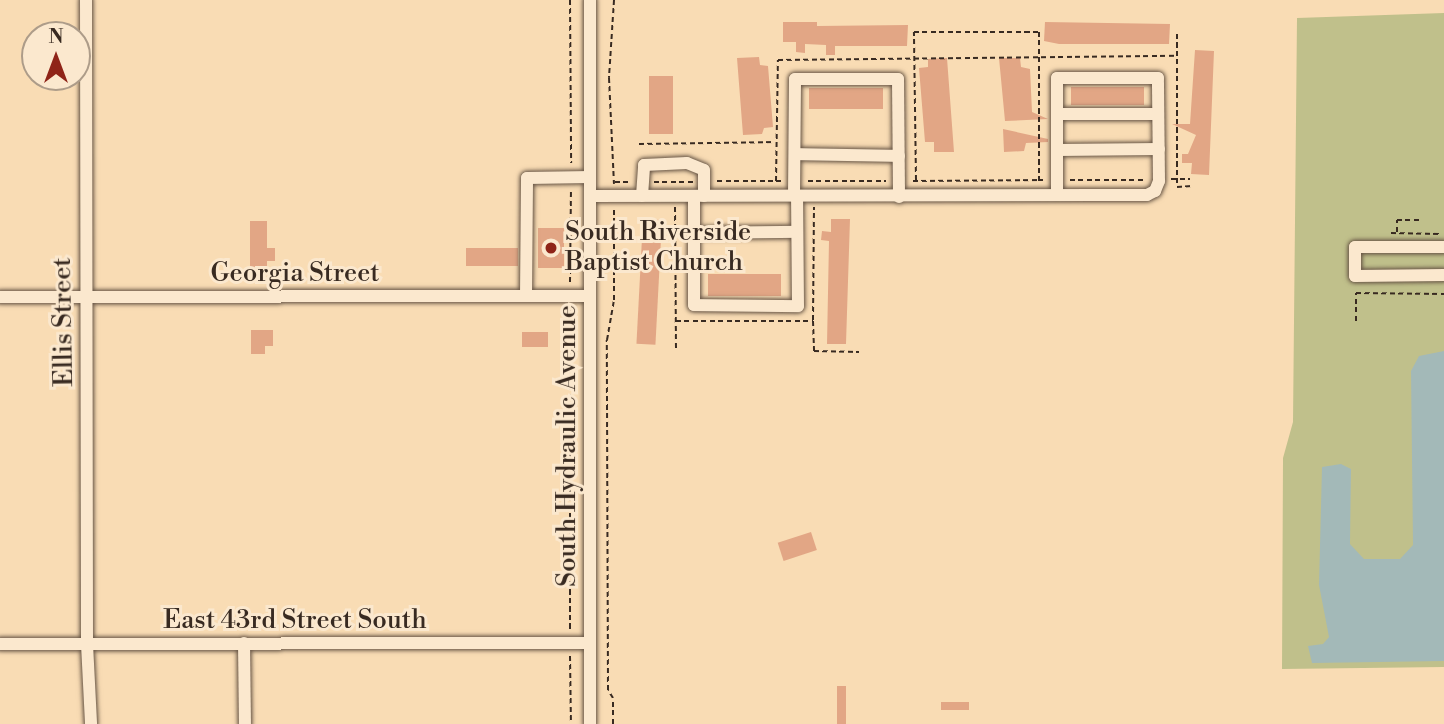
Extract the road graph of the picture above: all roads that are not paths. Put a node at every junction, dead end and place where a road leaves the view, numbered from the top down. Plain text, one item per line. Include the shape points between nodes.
1 (86, 0) edge
2 (590, 0) edge
3 (1057, 114) junction
4 (1158, 114) junction
5 (1159, 149) junction
6 (1057, 150) junction
7 (794, 154) junction
8 (899, 156) junction
9 (590, 177) junction
10 (1057, 194) junction
11 (590, 196) junction
12 (642, 196) junction
13 (699, 196) junction
14 (796, 196) junction
15 (899, 197) junction
16 (797, 232) junction
17 (694, 233) junction
18 (1444, 247) edge
19 (1444, 275) edge
20 (526, 296) junction
21 (590, 296) junction
22 (0, 297) edge
23 (86, 297) junction
24 (244, 643) junction
25 (590, 643) junction
26 (0, 644) edge
27 (87, 644) junction
28 (91, 724) edge
29 (244, 724) edge
30 (590, 724) edge

1 - 23 street, Ellis Street
2 - 9 street, South Hydraulic Avenue
3 - 4 street
3 - 4 street via 1057,78 1158,78
3 - 6 street
4 - 5 street
5 - 6 street
5 - 10 street via 1155,191
6 - 10 street
7 - 8 street
7 - 8 street via 795,79 898,79
7 - 14 street
8 - 15 street
9 - 11 street, South Hydraulic Avenue
9 - 20 street via 527,178
10 - 15 street
11 - 12 street
11 - 21 street, South Hydraulic Avenue
12 - 13 street
12 - 13 street via 644,165 687,163 704,170
13 - 14 street
13 - 17 street
14 - 15 street
14 - 16 street
16 - 17 street
16 - 17 street via 798,306 694,305
18 - 19 street via 1355,247 1355,276
20 - 21 street, Georgia Street
20 - 23 street, Georgia Street
21 - 25 street, South Hydraulic Avenue
22 - 23 street, Georgia Street
23 - 27 street, Ellis Street
24 - 25 street, East 43rd Street South
24 - 27 street, East 43rd Street South
24 - 29 street
25 - 30 street, South Hydraulic Avenue
26 - 27 street, East 43rd Street South
27 - 28 street, Ellis Street

